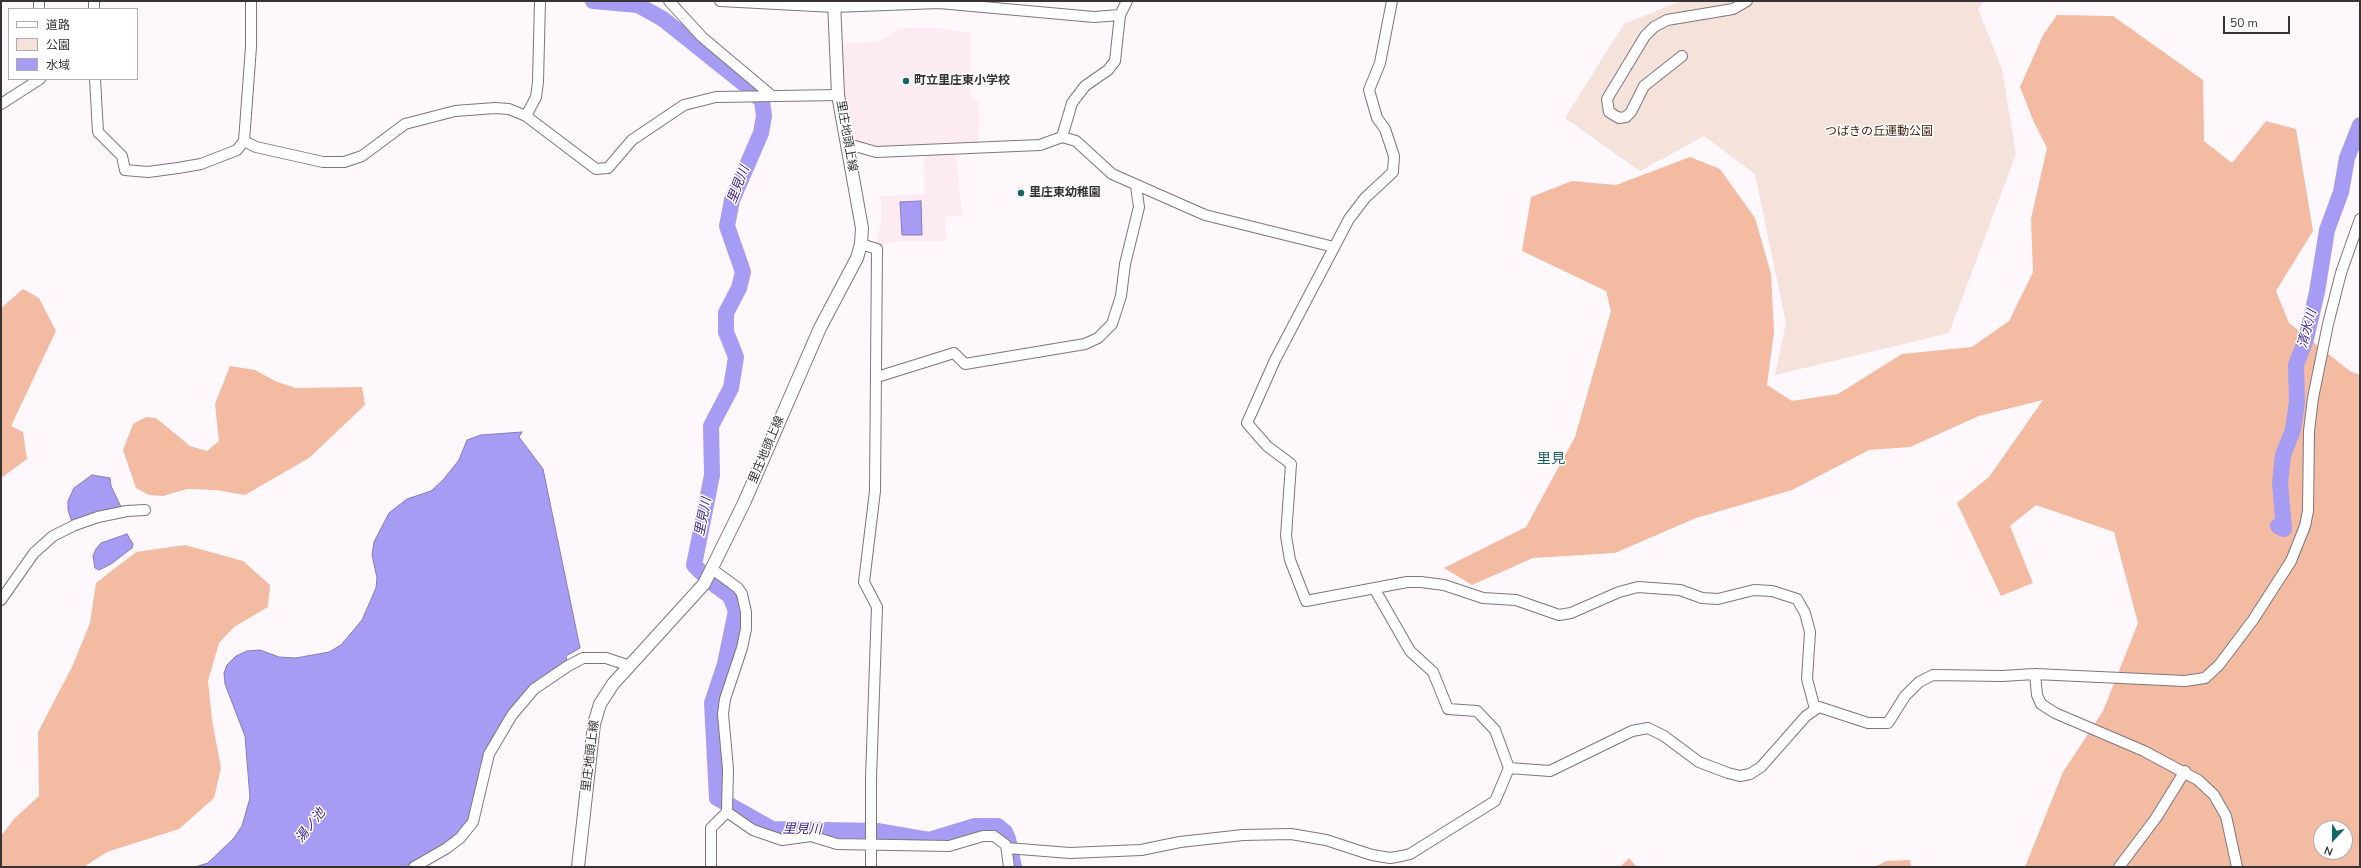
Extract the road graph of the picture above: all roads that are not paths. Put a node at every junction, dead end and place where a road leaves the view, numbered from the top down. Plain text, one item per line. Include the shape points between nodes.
1 (251, 1) edge
2 (540, 1) edge
3 (669, 1) edge
4 (720, 1) edge
5 (1127, 1) edge
6 (1392, 1) edge
7 (1747, 1) edge
8 (834, 4) edge
9 (1120, 15) junction
10 (1682, 56) dead end
11 (38, 80) edge
12 (95, 80) edge
13 (769, 95) junction
14 (838, 95) junction
15 (1, 104) edge
16 (526, 116) junction
17 (1062, 137) junction
18 (244, 141) junction
19 (848, 144) junction
20 (1136, 186) junction
21 (2360, 219) edge
22 (861, 244) junction
23 (1334, 246) junction
24 (877, 377) junction
25 (145, 510) dead end
26 (711, 571) junction
27 (1374, 588) junction
28 (1, 600) edge
29 (630, 666) junction
30 (2035, 674) junction
31 (1815, 709) junction
32 (1509, 768) junction
33 (2185, 771) junction
34 (727, 812) junction
35 (872, 843) junction
36 (1007, 848) junction
37 (414, 867) edge
38 (578, 867) edge
39 (711, 867) edge
40 (871, 867) edge
41 (1009, 867) edge
42 (2118, 867) edge
43 (2237, 867) edge

1 - 18 street via 251,47
2 - 16 street via 538,82 536,97
3 - 13 street via 702,37
4 - 8 street
5 - 9 street
6 - 23 street via 1380,63 1369,90 1377,118 1385,129 1394,156 1393,172 1358,205
7 - 10 street via 1733,8 1667,20 1654,27 1645,36 1607,99 1609,112 1619,118 1626,117 1644,86
8 - 9 street via 939,3 1094,18
8 - 14 main road, 里庄地頭上線
9 - 17 street via 1115,61 1108,70 1085,86 1072,102
11 - 15 street
12 - 18 street via 98,132 122,156 125,170 148,172 201,164 237,150
13 - 14 street
13 - 16 street via 716,97 684,105 632,140 608,168 596,169
14 - 19 main road, 里庄地頭上線
16 - 18 street via 509,109 496,108 472,109 427,117 405,124 362,156 344,162 323,162 256,147
17 - 19 street via 1040,145 876,152
17 - 20 street via 1076,141 1112,174
19 - 22 main road, 里庄地頭上線 via 862,228
20 - 23 street via 1205,214
20 - 24 street via 1139,207 1125,264 1121,296 1112,324 1098,338 1084,344 965,364 954,353
21 - 30 street via 2341,273 2313,398 2309,431 2308,511 2305,526 2291,561 2253,620 2219,665 2205,678 2185,681
22 - 24 street via 877,249
22 - 26 main road, 里庄地頭上線 via 820,328 744,503
23 - 27 street via 1275,360 1247,423 1267,446 1290,464 1286,536 1290,560 1306,601
24 - 35 street via 874,417 875,491 864,582 877,607 871,778
25 - 28 street via 98,517 53,536 34,553
26 - 29 main road, 里庄地頭上線 via 704,584
26 - 34 street via 738,588 746,612 742,648 723,714 728,769
27 - 31 street via 1406,582 1444,584 1483,598 1516,600 1559,615 1571,613 1619,592 1638,587 1680,590 1702,598 1718,599 1754,590 1772,591 1796,599 1805,613 1810,632 1808,679
27 - 32 street via 1410,651 1433,672 1448,709 1477,711 1495,730
29 - 37 street via 606,658 583,658 534,689 512,715 489,754 473,822 451,845
29 - 38 main road, 里庄地頭上線 via 614,684 596,712
30 - 31 street via 1933,675 1919,682 1888,723 1868,723 1827,709
30 - 33 street via 2037,695 2041,704 2055,713
31 - 32 street via 1761,767 1750,774 1740,776 1699,762 1664,736 1648,728 1632,731 1550,771
32 - 36 street via 1495,801 1410,854 1390,858 1326,840 1290,834 1243,835 1180,842 1141,850 1070,853
33 - 42 street via 2156,818
33 - 43 street via 2214,795 2226,816
34 - 35 street via 754,830 782,840 811,836 837,844
34 - 39 street via 712,828
35 - 36 street via 916,847 949,846 982,836 994,836
35 - 40 street
36 - 41 street

